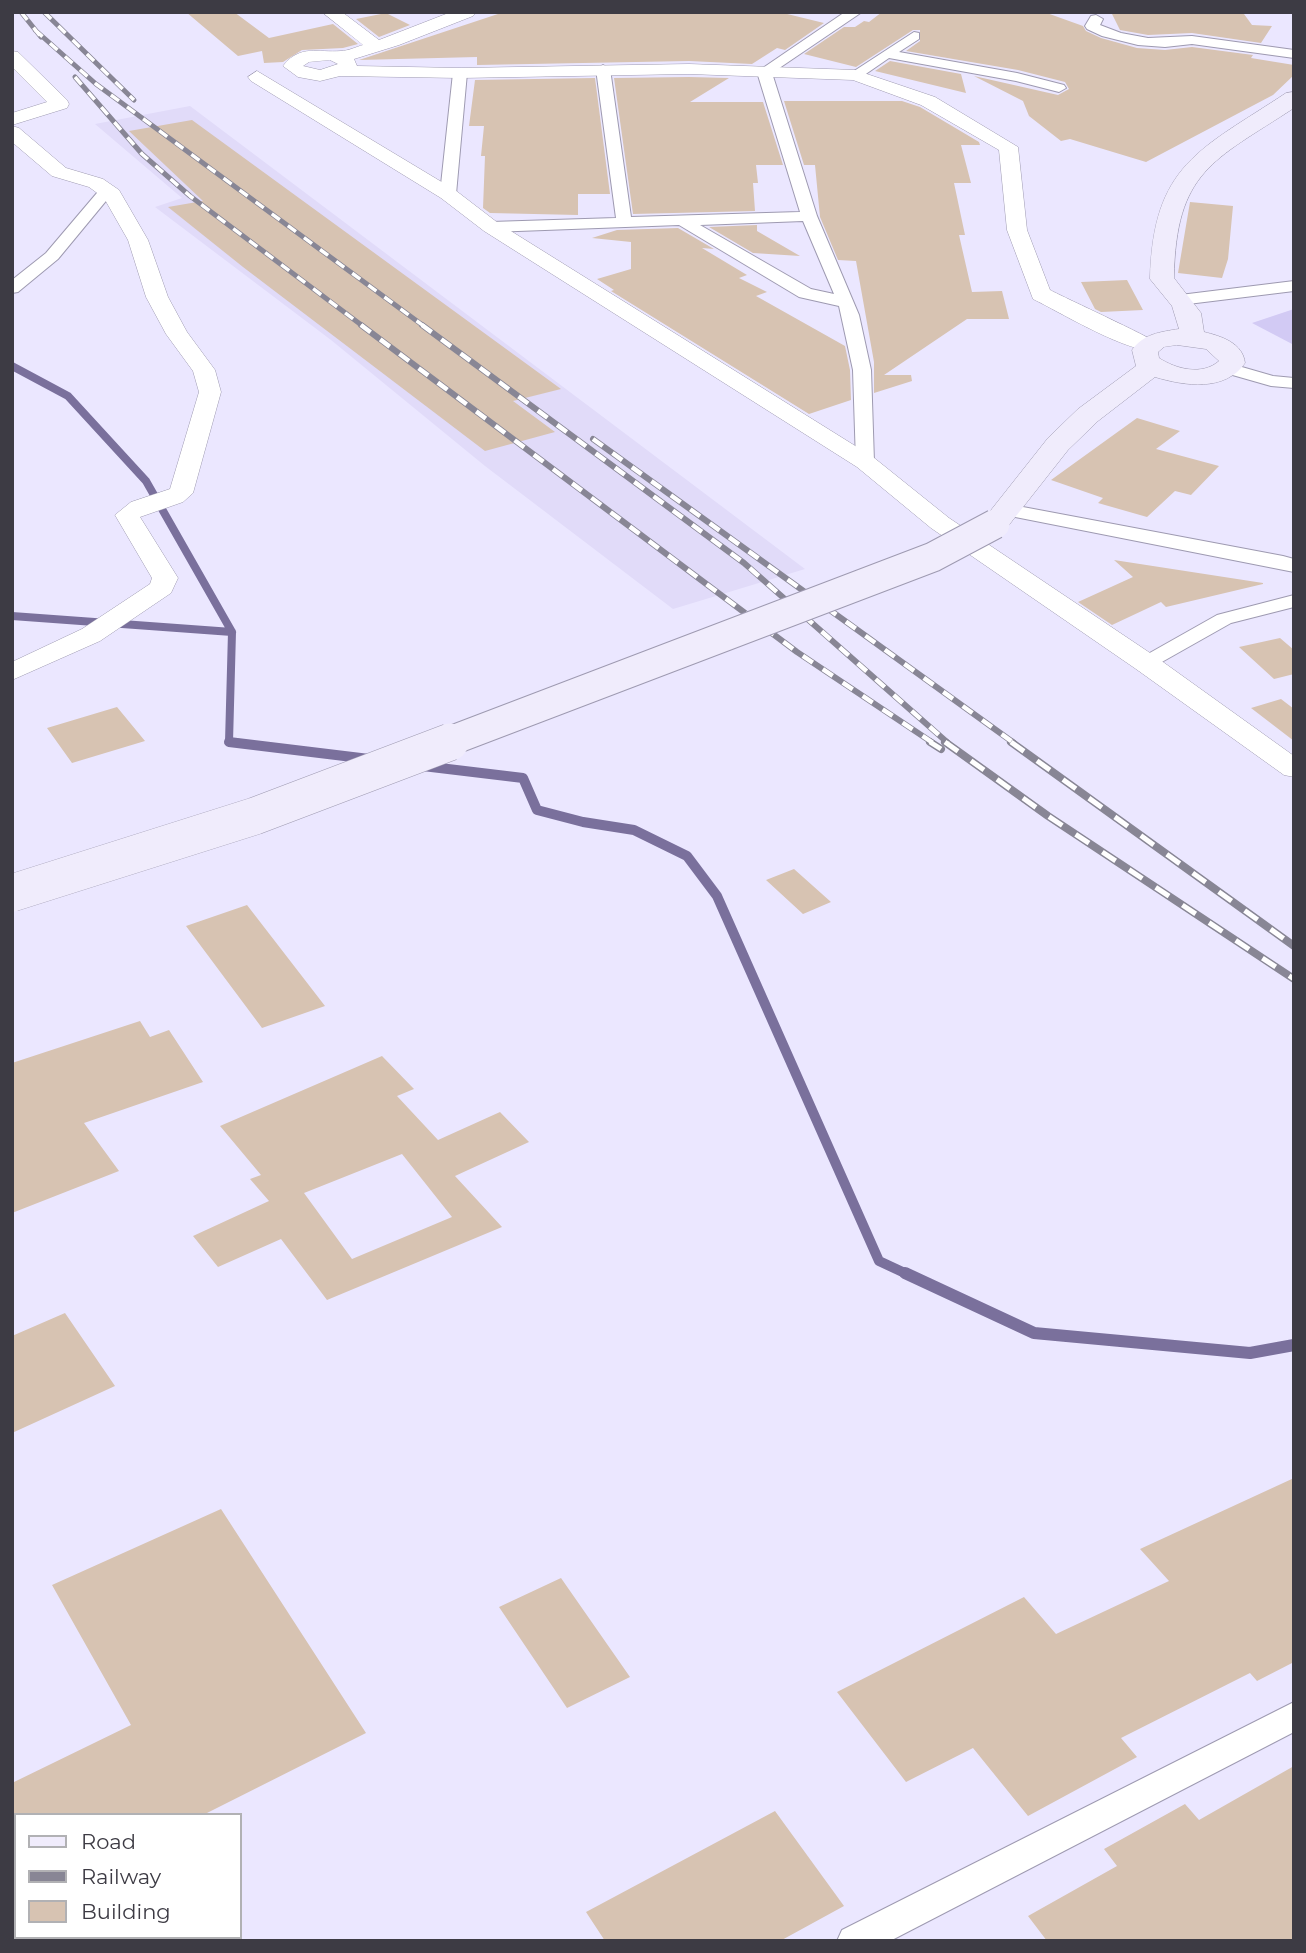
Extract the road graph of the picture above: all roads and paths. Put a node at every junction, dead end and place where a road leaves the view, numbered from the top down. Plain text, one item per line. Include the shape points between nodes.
1 (331, 12) edge
2 (467, 12) edge
3 (855, 12) edge
4 (1096, 19) dead end
5 (914, 36) dead end
6 (376, 47) junction
7 (888, 54) junction
8 (1294, 54) edge
9 (12, 56) edge
10 (341, 64) junction
11 (603, 69) junction
12 (764, 72) junction
13 (460, 73) junction
14 (855, 75) junction
15 (1059, 88) dead end
16 (1294, 98) edge
17 (12, 118) edge
18 (12, 132) edge
19 (107, 190) junction
20 (448, 194) junction
21 (809, 216) junction
22 (680, 220) junction
23 (624, 222) junction
24 (491, 227) junction
25 (1294, 286) edge
26 (12, 288) edge
27 (1180, 300) junction
28 (845, 302) junction
29 (1190, 338) junction
30 (1151, 356) junction
31 (1229, 362) junction
32 (1294, 375) edge
33 (1294, 383) edge
34 (864, 462) junction
35 (1001, 517) junction
36 (1294, 566) edge
37 (1294, 601) edge
38 (1146, 663) junction
39 (12, 672) edge
40 (1294, 768) edge
41 (12, 893) edge
42 (1294, 1716) edge
43 (855, 1941) edge

1 - 6 street
2 - 6 street
3 - 12 street
4 - 8 street via 1092,26 1101,33 1125,38 1228,43
5 - 7 street
6 - 10 street
7 - 14 street
7 - 15 street
9 - 17 street via 60,104
10 - 13 street
10 - 20 street via 314,75 293,69 257,77
11 - 12 street
11 - 13 street
11 - 23 street
12 - 14 street
12 - 21 street
13 - 20 street
14 - 30 street via 928,101 1009,147 1017,230 1041,294 1120,334
16 - 27 main road via 1188,175 1162,247 1162,279
18 - 19 street via 59,172
19 - 26 street via 52,256
19 - 39 street via 138,240 157,297 204,370 210,392 181,493 136,507 127,515 165,578 162,588 108,625
20 - 24 street
21 - 22 street
21 - 28 street
22 - 23 street
22 - 28 street via 805,293
23 - 24 street
24 - 34 street
25 - 27 street
27 - 29 main road via 1194,324
28 - 34 street via 862,370
29 - 30 main road via 1166,338
29 - 31 main road via 1223,347
30 - 31 main road via 1186,376 1211,375
30 - 35 main road via 1058,444
31 - 32 street via 1288,370
31 - 33 street via 1271,381
34 - 38 street via 940,523
35 - 36 street
35 - 41 main road, bridge via 933,557 268,811
37 - 38 street via 1224,619
38 - 40 street
42 - 43 street

